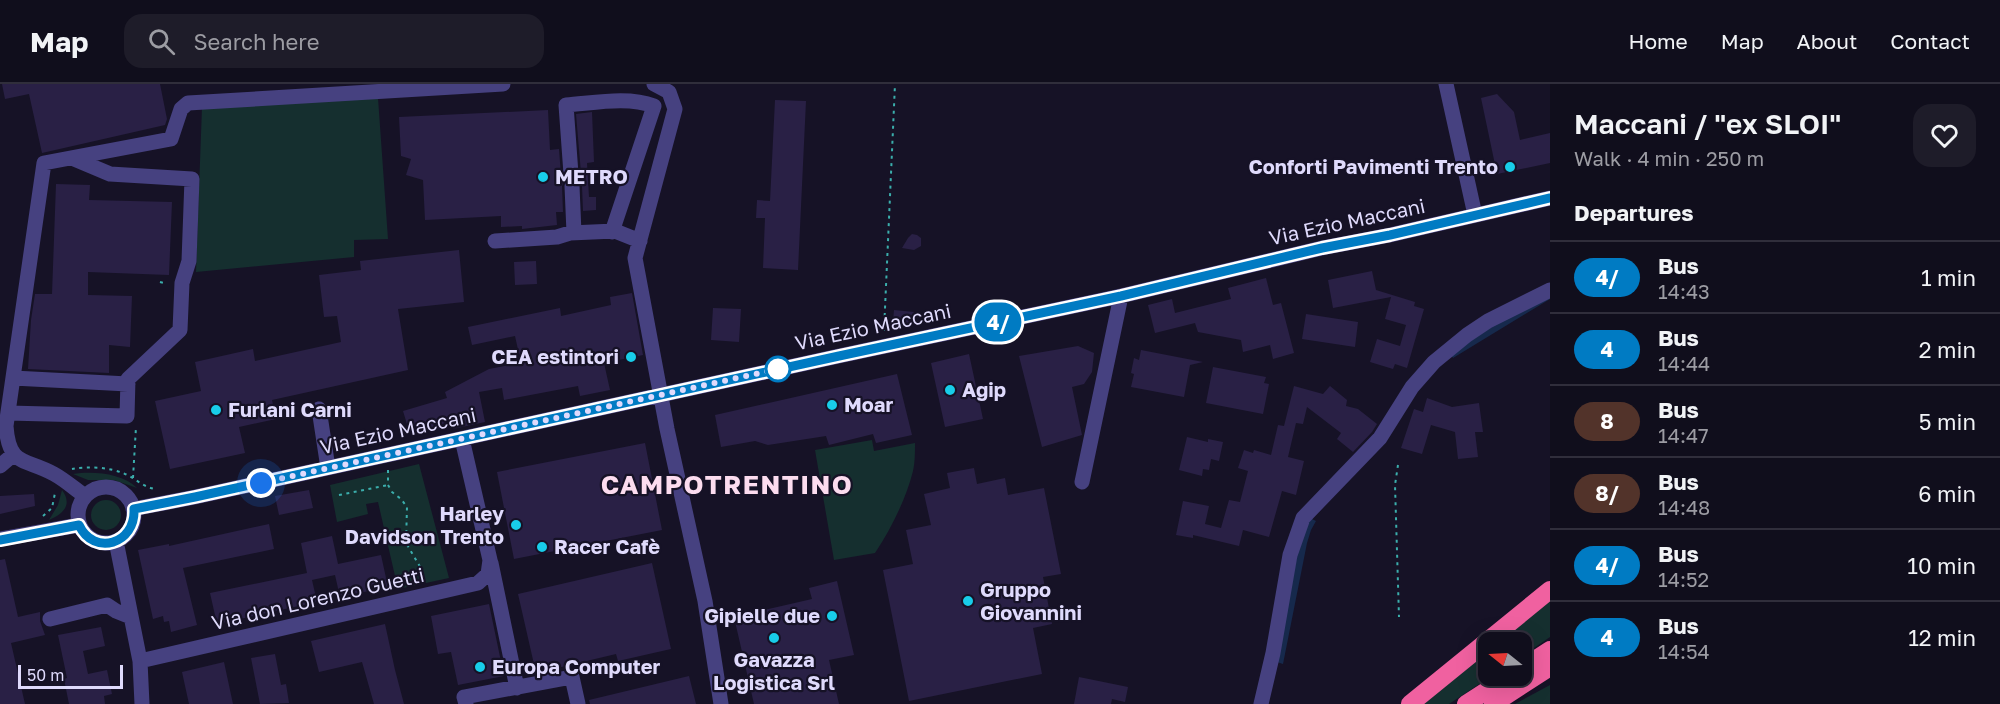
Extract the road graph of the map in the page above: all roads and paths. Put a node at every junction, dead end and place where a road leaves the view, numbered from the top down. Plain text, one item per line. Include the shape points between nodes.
1 (503, 84) edge
2 (654, 84) edge
3 (895, 84) edge
4 (1446, 84) edge
5 (444, 86) edge
6 (72, 158) junction
7 (1550, 198) edge
8 (1475, 215) junction
9 (612, 232) junction
10 (574, 233) junction
11 (495, 241) dead end
12 (640, 241) junction
13 (1550, 290) edge
14 (1121, 296) junction
15 (883, 346) junction
16 (13, 378) junction
17 (128, 384) junction
18 (660, 390) junction
19 (319, 409) dead end
20 (8, 413) junction
21 (462, 439) junction
22 (14, 454) junction
23 (1398, 465) dead end
24 (0, 466) edge
25 (328, 468) junction
26 (387, 468) dead end
27 (68, 472) dead end
28 (1082, 482) dead end
29 (388, 485) junction
30 (56, 490) dead end
31 (161, 490) dead end
32 (339, 495) dead end
33 (85, 496) junction
34 (134, 509) junction
35 (37, 518) dead end
36 (79, 525) junction
37 (0, 540) edge
38 (116, 541) junction
39 (490, 560) junction
40 (421, 584) dead end
41 (1550, 590) edge
42 (131, 617) junction
43 (1399, 617) dead end
44 (50, 619) dead end
45 (1550, 650) edge
46 (140, 661) junction
47 (1532, 662) edge
48 (1550, 667) edge
49 (1550, 676) edge
50 (1494, 686) edge
51 (518, 688) junction
52 (142, 704) edge
53 (466, 704) edge
54 (578, 704) edge
55 (721, 704) edge
56 (1261, 704) edge
57 (1410, 704) edge
58 (1466, 704) edge
59 (1492, 704) edge
60 (1498, 704) edge

1 - 5 street
2 - 12 street via 669,92 675,109
3 - 15 path
4 - 8 street
5 - 6 street via 188,103 181,109 171,139
6 - 16 street via 44,163
6 - 17 street via 110,174 192,179 189,261 182,283 180,330 128,379
7 - 8 street, Via Ezio Maccani
8 - 14 street, Via Ezio Maccani
9 - 10 street
9 - 10 street via 654,106 643,102 566,105
9 - 12 street
10 - 11 street
12 - 18 street via 635,258
13 - 56 street via 1488,321 1434,362 1412,387 1380,438 1303,518 1290,555
14 - 15 street, Via Ezio Maccani
14 - 28 street
15 - 18 street, Via Ezio Maccani
16 - 17 street
16 - 20 street
17 - 20 street via 127,416
18 - 21 street, Via Ezio Maccani
18 - 55 street via 705,601
19 - 25 street
20 - 22 street via 7,443
21 - 25 street, Via Ezio Maccani
21 - 39 street
22 - 24 street
22 - 33 street via 27,464 54,474
23 - 43 path via 1395,485
25 - 34 street, Via Ezio Maccani
26 - 29 path
27 - 31 path via 78,468 110,470
29 - 32 path
29 - 40 path via 407,507 406,543 423,572
30 - 35 path via 52,508
33 - 34 street via 98,488 114,488 127,497
33 - 36 street via 78,510
34 - 38 street via 129,531
36 - 37 street
36 - 38 street via 93,540
38 - 42 street
39 - 46 street, Via don Lorenzo Guetti via 488,574 465,587
39 - 51 street
41 - 57 highway
42 - 44 street via 107,605
42 - 46 street
45 - 47 highway
46 - 52 street
48 - 59 highway
49 - 60 highway
50 - 58 highway
51 - 53 street via 464,698
51 - 54 street via 572,677

